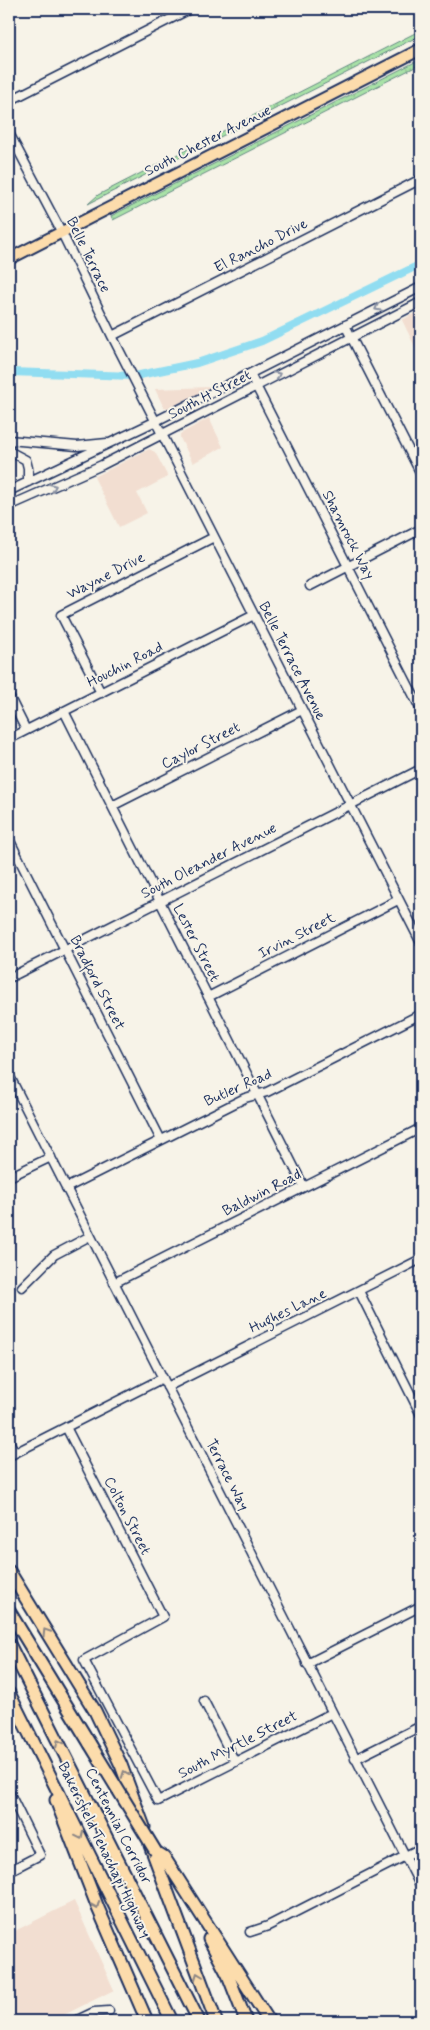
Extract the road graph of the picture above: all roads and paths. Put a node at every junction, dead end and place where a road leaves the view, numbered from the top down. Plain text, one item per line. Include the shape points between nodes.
1 (190, 9) edge
2 (421, 49) edge
3 (9, 101) edge
4 (9, 133) edge
5 (421, 179) edge
6 (62, 233) junction
7 (9, 260) edge
8 (421, 287) edge
9 (421, 302) edge
10 (345, 325) junction
11 (112, 336) junction
12 (352, 338) junction
13 (250, 374) junction
14 (257, 386) junction
15 (140, 390) joint
16 (156, 421) junction
17 (163, 434) junction
18 (9, 440) edge
19 (114, 442) junction
20 (9, 451) edge
21 (421, 474) edge
22 (28, 482) junction
23 (9, 491) edge
24 (9, 506) edge
25 (421, 529) edge
26 (214, 536) junction
27 (348, 566) junction
28 (310, 586) dead end
29 (254, 615) junction
30 (100, 692) junction
31 (9, 696) edge
32 (302, 710) junction
33 (421, 710) edge
34 (64, 711) junction
35 (26, 730) junction
36 (9, 739) edge
37 (421, 769) edge
38 (350, 805) junction
39 (112, 806) junction
40 (9, 839) edge
41 (398, 900) junction
42 (160, 902) junction
43 (421, 943) edge
44 (65, 950) junction
45 (9, 978) edge
46 (208, 996) junction
47 (421, 1014) edge
48 (9, 1074) edge
49 (258, 1094) junction
50 (421, 1128) edge
51 (161, 1140) junction
52 (51, 1157) junction
53 (9, 1177) edge
54 (304, 1187) junction
55 (66, 1188) junction
56 (90, 1236) junction
57 (421, 1259) edge
58 (114, 1283) junction
59 (22, 1287) dead end
60 (359, 1291) junction
61 (163, 1378) junction
62 (167, 1387) junction
63 (421, 1415) edge
64 (66, 1427) junction
65 (9, 1441) edge
66 (12, 1455) edge
67 (9, 1571) edge
68 (421, 1606) edge
69 (9, 1611) edge
70 (9, 1644) edge
71 (307, 1664) junction
72 (9, 1693) edge
73 (204, 1701) dead end
74 (332, 1713) junction
75 (421, 1726) edge
76 (35, 1745) junction
77 (355, 1759) junction
78 (235, 1762) junction
79 (9, 1792) edge
80 (158, 1801) joint
81 (421, 1848) edge
82 (405, 1856) junction
83 (9, 1871) edge
84 (421, 1887) edge
85 (193, 1908) junction
86 (250, 1932) dead end
87 (109, 2011) dead end
88 (75, 2021) edge
89 (147, 2021) edge
90 (172, 2021) edge
91 (200, 2021) edge
92 (216, 2021) edge
93 (246, 2021) edge
94 (269, 2021) edge

1 - 3 street
2 - 6 main road, South Chester Avenue
4 - 6 street, Belle Terrace
5 - 11 street, El Rancho Drive
6 - 7 main road, South Chester Avenue
6 - 11 street, Belle Terrace
8 -> 10 street, South H Street
9 - 12 street, South H Street
10 - 12 street
10 - 13 street, South H Street
11 - 15 street, Belle Terrace
14 -> 12 street, South H Street
12 - 21 street
13 - 14 street, Shamrock Way
13 - 16 street, South H Street
14 - 17 street, South H Street
14 - 27 street, Shamrock Way
15 - 16 street, Belle Terrace Avenue
16 - 17 street, Belle Terrace Avenue
16 - 19 street, South H Street
24 -> 17 street, South H Street
17 - 26 street, Belle Terrace Avenue
18 - 19 street via 77,446
19 - 22 street, South H Street
20 - 22 street via 26,460
22 - 23 street, South H Street
25 - 27 street
26 - 29 street, Belle Terrace Avenue
26 - 30 street, Wayne Drive via 61,615
27 - 28 street
27 - 33 street, Shamrock Way
29 - 30 street, Houchin Road
29 - 32 street, Belle Terrace Avenue
30 - 34 street, Houchin Road
31 - 35 street
32 - 38 street, Belle Terrace Avenue
32 - 39 street, Caylor Street
34 - 35 street, Houchin Road
34 - 39 street, Lester Street
35 - 36 street, Houchin Road
37 - 38 street, South Oleander Avenue
38 - 41 street, Belle Terrace Avenue
38 - 42 street, South Oleander Avenue
39 - 42 street, Lester Street
40 - 44 street, Bradford Street
41 - 43 street, Belle Terrace Avenue
41 - 46 street, Irvin Street
42 - 44 street, South Oleander Avenue
42 - 46 street, Lester Street
44 - 45 street, South Oleander Avenue
44 - 51 street, Bradford Street
46 - 49 street, Lester Street
47 - 49 street, Butler Road
48 - 52 street, Terrace Way
49 - 51 street, Butler Road
49 - 54 street, Lester Street
50 - 54 street, Baldwin Road
51 - 55 street, Butler Road
52 - 53 street
52 - 55 street, Terrace Way
54 - 58 street, Baldwin Road
55 - 56 street, Terrace Way
56 - 58 street, Terrace Way
56 - 59 street via 54,1255
57 - 60 street, Hughes Lane
58 - 61 street, Terrace Way
60 - 62 street, Hughes Lane
60 - 63 street
61 - 62 street, Terrace Way
61 - 64 street
62 - 71 street, Terrace Way
64 - 66 street
64 - 80 street, Colton Street via 163,1617 84,1660
65 - 66 street
92 -> 67 highway via 118,1757 89,1701
68 - 71 street
69 - 85 highway, bridge
91 -> 70 highway, Centennial Corridor
71 - 74 street, Terrace Way
72 - 76 highway, Bakersfield Tehachapi Highway
73 - 78 street
74 - 77 street, Terrace Way
74 - 78 street, South Myrtle Street
75 - 77 street
76 -> 89 highway via 85,1878
76 -> 90 highway, Bakersfield Tehachapi Highway
77 - 82 street, Terrace Way
78 - 80 street, South Myrtle Street
79 - 83 street via 40,1855
81 - 82 street
82 - 84 street, Terrace Way
82 - 86 street via 268,1926
85 - 93 highway
85 - 94 highway
87 - 88 street via 94,2012

